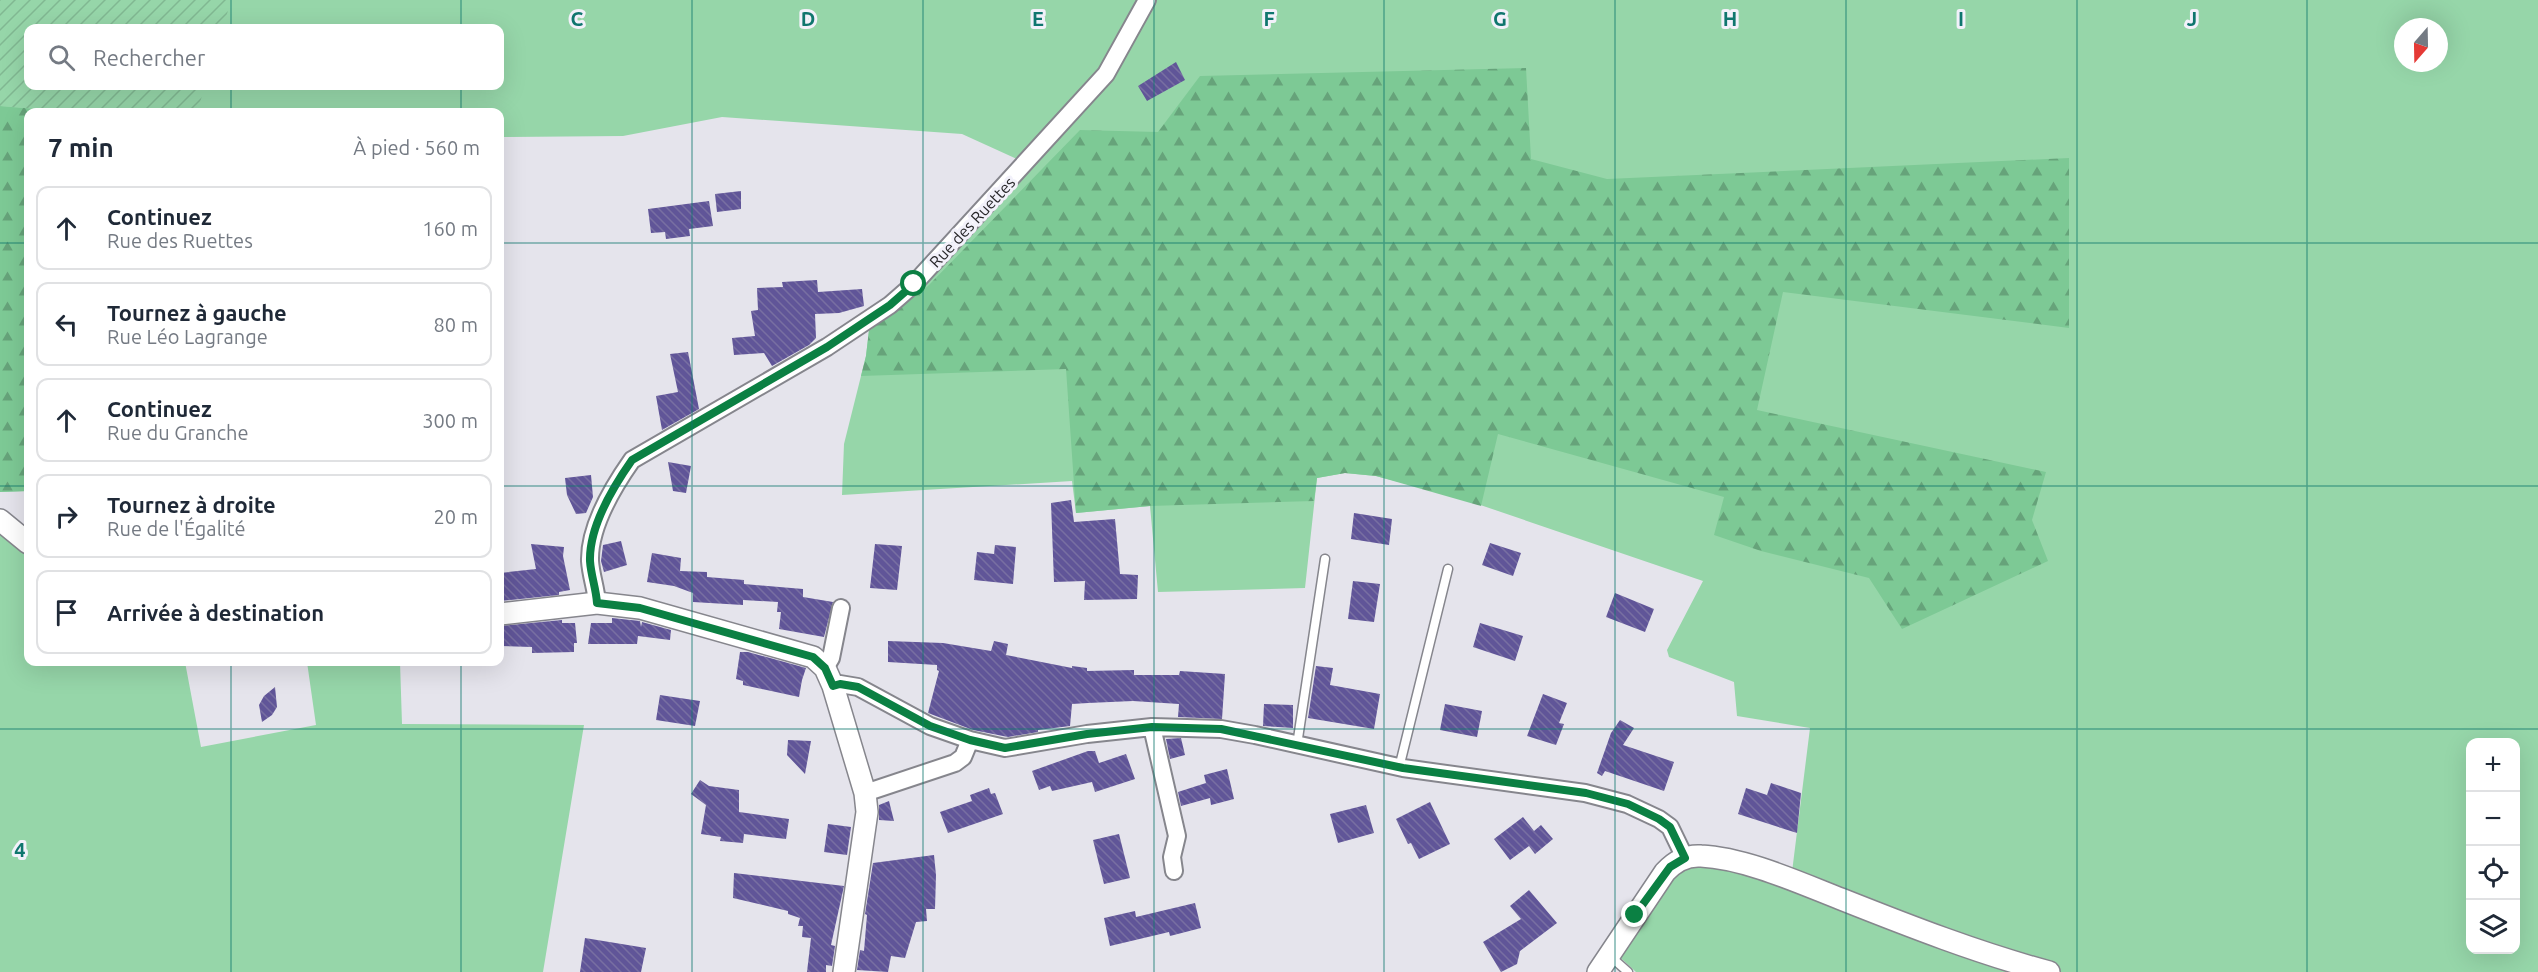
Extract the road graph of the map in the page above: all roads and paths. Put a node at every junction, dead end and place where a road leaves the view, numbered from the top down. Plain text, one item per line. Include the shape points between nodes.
1 (1147, 0) edge
2 (0, 520) edge
3 (24, 540) edge
4 (1325, 558) dead end
5 (1448, 569) dead end
6 (597, 603) junction
7 (841, 608) dead end
8 (504, 614) edge
9 (829, 677) junction
10 (1152, 727) junction
11 (970, 740) junction
12 (1297, 745) junction
13 (1399, 768) junction
14 (865, 793) junction
15 (1685, 858) junction
16 (1174, 871) dead end
17 (1604, 964) edge
18 (844, 972) edge
19 (1628, 972) edge
20 (2049, 972) edge

1 - 6 street, Rue des Ruettes via 1106,74 914,284 827,347 632,460 612,488 591,550
2 - 3 street
4 - 12 lane
5 - 13 lane
6 - 8 street
6 - 9 street via 640,608 813,657
7 - 9 street
9 - 11 street via 840,684 858,687 930,726
9 - 14 street
10 - 11 street via 1012,748
10 - 12 street via 1221,729
10 - 16 street via 1178,836 1172,857
11 - 14 street via 963,757 955,763
12 - 13 street
13 - 15 street via 1586,793 1628,804 1670,827
14 - 18 street via 867,812
15 - 17 street via 1665,872
15 - 20 street via 1718,858 1766,871 1935,936
17 - 19 lane

